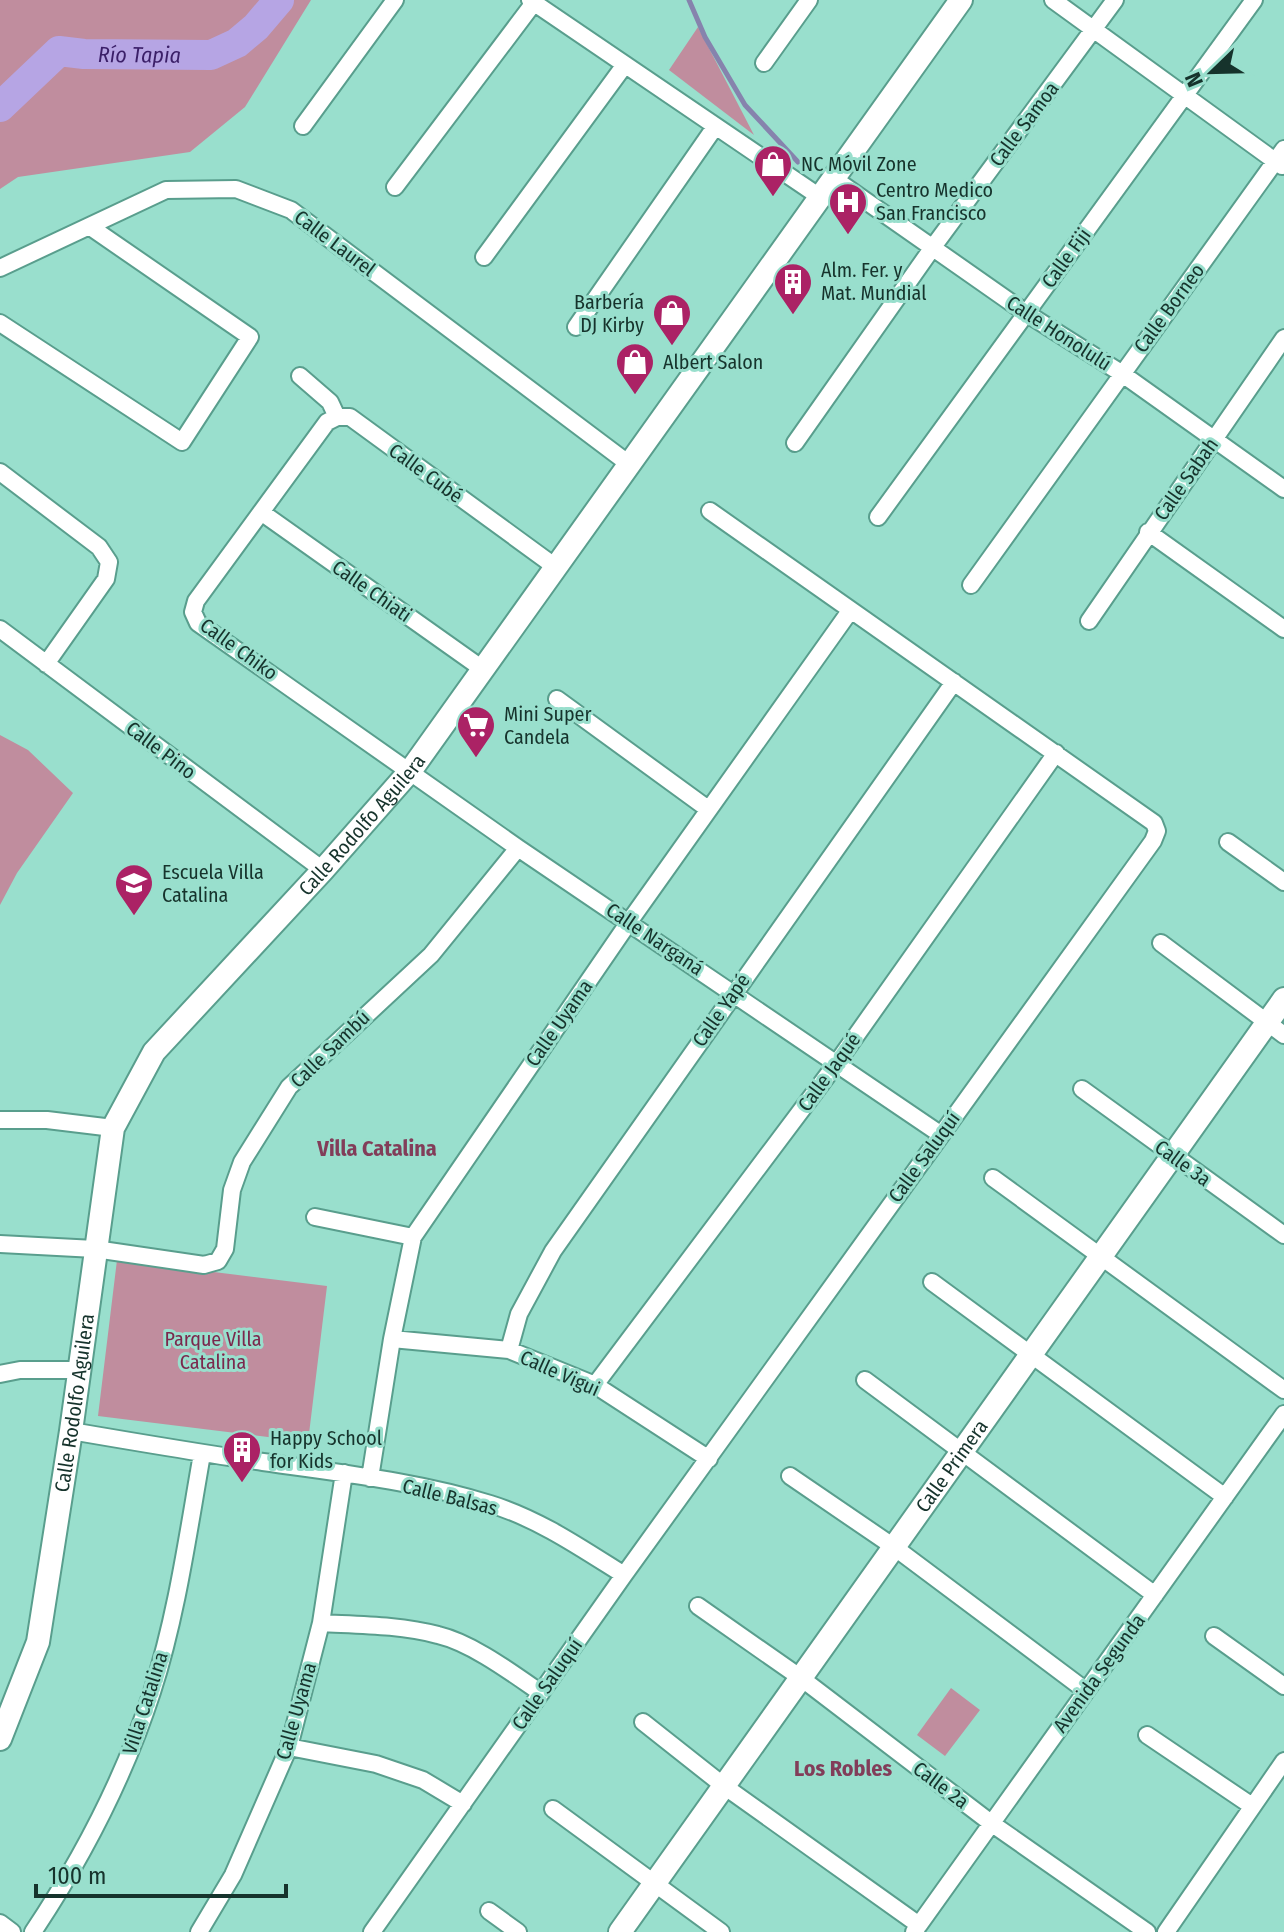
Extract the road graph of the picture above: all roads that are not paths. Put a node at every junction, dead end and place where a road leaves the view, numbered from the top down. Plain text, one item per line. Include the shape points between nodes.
1 (395, 0) edge
2 (809, 0) edge
3 (961, 0) edge
4 (1053, 0) edge
5 (1115, 0) edge
6 (1254, 0) edge
7 (534, 1) edge
8 (1094, 30) junction
9 (764, 63) dead end
10 (624, 66) junction
11 (1184, 95) junction
12 (303, 126) dead end
13 (715, 127) junction
14 (1281, 159) edge
15 (395, 187) dead end
16 (826, 188) junction
17 (89, 226) junction
18 (933, 247) junction
19 (484, 257) dead end
20 (0, 268) edge
21 (1026, 313) junction
22 (0, 323) edge
23 (576, 327) dead end
24 (1282, 344) edge
25 (1121, 373) junction
26 (300, 376) dead end
27 (337, 417) junction
28 (1215, 438) junction
29 (795, 443) dead end
30 (629, 464) junction
31 (0, 472) edge
32 (1284, 489) edge
33 (710, 511) dead end
34 (261, 512) junction
35 (878, 517) dead end
36 (1148, 532) junction
37 (557, 568) junction
38 (971, 585) dead end
39 (850, 611) junction
40 (1089, 621) dead end
41 (0, 629) edge
42 (1284, 629) edge
43 (46, 664) junction
44 (484, 670) junction
45 (954, 682) junction
46 (557, 699) dead end
47 (1056, 753) junction
48 (411, 770) junction
49 (708, 809) junction
50 (1228, 842) dead end
51 (518, 848) junction
52 (323, 870) junction
53 (1284, 882) edge
54 (629, 922) junction
55 (1161, 943) dead end
56 (734, 992) junction
57 (1284, 999) edge
58 (1276, 1028) edge
59 (836, 1064) junction
60 (1082, 1089) dead end
61 (0, 1120) edge
62 (113, 1128) junction
63 (940, 1134) junction
64 (1173, 1156) junction
65 (993, 1178) dead end
66 (315, 1217) dead end
67 (1284, 1235) edge
68 (413, 1237) junction
69 (0, 1244) edge
70 (95, 1249) junction
71 (1101, 1256) junction
72 (932, 1282) dead end
73 (392, 1339) junction
74 (509, 1350) junction
75 (1031, 1355) junction
76 (78, 1370) junction
77 (0, 1374) edge
78 (865, 1380) dead end
79 (595, 1385) junction
80 (1284, 1390) edge
81 (1284, 1414) edge
82 (71, 1431) junction
83 (962, 1452) junction
84 (202, 1454) junction
85 (709, 1459) junction
86 (344, 1473) junction
87 (790, 1476) dead end
88 (370, 1478) junction
89 (1225, 1497) junction
90 (894, 1547) junction
91 (624, 1575) junction
92 (1155, 1595) junction
93 (698, 1606) dead end
94 (321, 1623) junction
95 (1214, 1636) dead end
96 (801, 1678) junction
97 (1284, 1686) edge
98 (1085, 1690) junction
99 (541, 1693) junction
100 (643, 1722) dead end
101 (1, 1734) edge
102 (1147, 1735) dead end
103 (289, 1747) junction
104 (1284, 1761) edge
105 (724, 1786) junction
106 (463, 1804) junction
107 (1252, 1806) junction
108 (553, 1809) dead end
109 (991, 1823) junction
110 (655, 1883) junction
111 (489, 1911) dead end
112 (0, 1923) edge
113 (917, 1928) edge
114 (12, 1932) edge
115 (33, 1932) edge
116 (199, 1932) edge
117 (372, 1932) edge
118 (518, 1932) edge
119 (620, 1932) edge
120 (721, 1932) edge
121 (1147, 1932) edge
122 (1166, 1932) edge

1 - 12 street
2 - 9 street
3 - 16 street, Calle Rodolfo Aguilera
4 - 8 street
5 - 8 street, Calle Samoa
6 - 11 street, Calle Fiji
7 - 10 street, Calle Honolulú
7 - 15 street
8 - 11 street
8 - 18 street, Calle Samoa
10 - 13 street, Calle Honolulú
10 - 19 street
11 - 14 street
11 - 21 street, Calle Fiji
13 - 16 street, Calle Honolulú
13 - 23 street
14 - 25 street, Calle Borneo
16 - 18 street, Calle Honolulú
16 - 30 street, Calle Rodolfo Aguilera
17 - 20 street, Calle Laurel
17 - 22 street via 250,337 182,442
17 - 30 street, Calle Laurel via 166,190 236,189 291,210
18 - 21 street, Calle Honolulú
18 - 29 street, Calle Samoa
21 - 25 street, Calle Honolulú
21 - 35 street, Calle Fiji
24 - 28 street, Calle Sabah
25 - 28 street, Calle Honolulú
25 - 38 street, Calle Borneo
26 - 27 street, Calle Cubé via 330,402
27 - 34 street, Calle Chiko via 327,422
27 - 37 street, Calle Cubé via 350,417
28 - 32 street, Calle Honolulú
28 - 36 street, Calle Sabah
30 - 37 street, Calle Rodolfo Aguilera
31 - 43 street via 99,547 109,562 106,579
33 - 39 street, Calle Saluquí
34 - 44 street, Calle Chiati
34 - 48 street, Calle Chiko via 196,601 198,623
36 - 40 street, Calle Sabah
36 - 42 street
37 - 44 street, Calle Rodolfo Aguilera
39 - 45 street, Calle Saluquí
39 - 49 street, Calle Uyama
41 - 43 street, Calle Pino
43 - 52 street, Calle Pino
44 - 48 street, Calle Rodolfo Aguilera
45 - 47 street, Calle Saluquí
45 - 56 street, Calle Yapé
46 - 49 street
47 - 59 street, Calle Jaqué
47 - 63 street, Calle Saluquí via 1154,823 1157,831
48 - 51 street, Calle Narganá
48 - 52 street, Calle Rodolfo Aguilera
49 - 54 street, Calle Uyama
50 - 53 street
51 - 54 street, Calle Narganá
51 - 70 street, Calle Sambú via 431,955 289,1087 242,1162 218,1261 204,1265
52 - 62 street, Calle Rodolfo Aguilera via 154,1052
54 - 56 street, Calle Narganá
54 - 68 street, Calle Uyama
55 - 58 street
56 - 59 street, Calle Narganá
56 - 74 street, Calle Yapé via 553,1251 519,1314
57 - 58 street, Calle Primera
58 - 64 street, Calle Primera
59 - 63 street, Calle Narganá
59 - 79 street, Calle Jaqué
60 - 64 street, Calle 3a
61 - 62 street
62 - 70 street, Calle Rodolfo Aguilera
63 - 85 street, Calle Saluquí
64 - 67 street, Calle 3a
64 - 71 street, Calle Primera
65 - 71 street
66 - 68 street
68 - 73 street, Calle Uyama
69 - 70 street
70 - 76 street, Calle Rodolfo Aguilera
71 - 75 street, Calle Primera
71 - 80 street
72 - 75 street
73 - 74 street, Calle Vigui
73 - 88 street, Calle Uyama
74 - 79 street, Calle Vigui
75 - 83 street, Calle Primera
75 - 89 street
76 - 77 street
76 - 82 street, Calle Rodolfo Aguilera
78 - 83 street
79 - 85 street, Calle Vigui
81 - 89 street, Avenida Segunda
82 - 84 street, Calle Balsas
82 - 101 street, Calle Rodolfo Aguilera via 38,1642
83 - 90 street, Calle Primera
83 - 92 street
84 - 86 street, Calle Balsas
84 - 115 street, Villa Catalina via 153,1691 104,1813
85 - 91 street, Calle Saluquí
86 - 88 street, Calle Balsas
86 - 94 street, Calle Uyama
87 - 90 street
88 - 91 street, Calle Balsas via 491,1505 561,1534
89 - 92 street, Avenida Segunda
90 - 96 street, Calle Primera
90 - 98 street
91 - 99 street, Calle Saluquí
92 - 98 street, Avenida Segunda
93 - 96 street, Calle 2a
94 - 99 street via 440,1635
94 - 103 street, Calle Uyama
95 - 97 street
96 - 105 street, Calle Primera
96 - 109 street, Calle 2a
98 - 109 street, Avenida Segunda
99 - 106 street, Calle Saluquí
100 - 105 street
102 - 107 street
103 - 106 street via 376,1764 423,1780
103 - 116 street, Calle Uyama via 233,1875
104 - 107 street
105 - 110 street, Calle Primera
105 - 113 street
106 - 117 street, Calle Saluquí
107 - 122 street
108 - 110 street
109 - 113 street, Avenida Segunda
109 - 121 street, Calle 2a
110 - 119 street, Calle Primera
110 - 120 street
111 - 118 street
112 - 114 street

